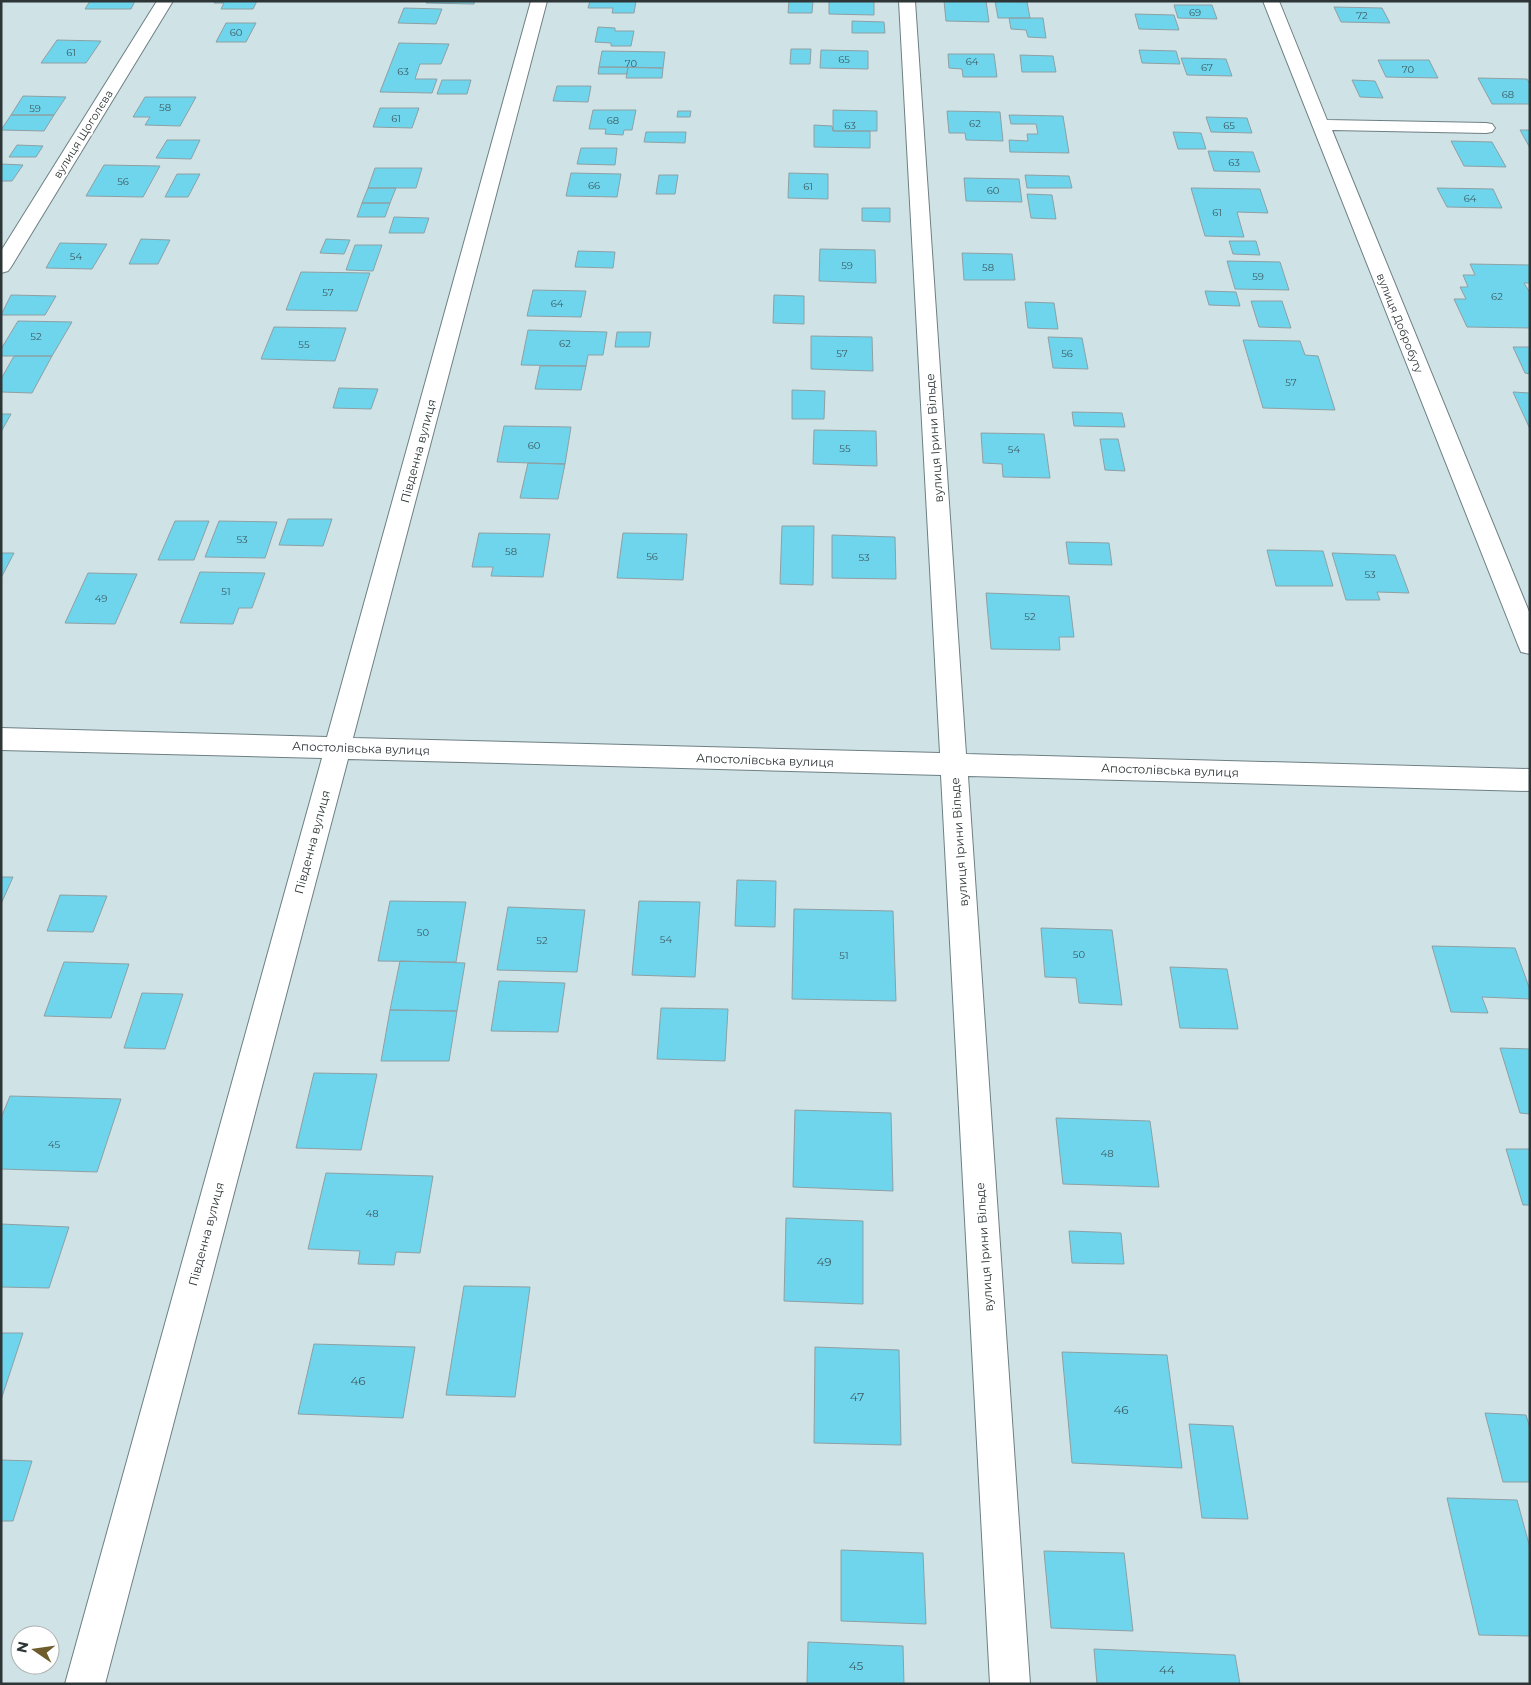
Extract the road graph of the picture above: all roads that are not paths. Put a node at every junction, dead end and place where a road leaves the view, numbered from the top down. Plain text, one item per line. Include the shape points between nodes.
1 (165, 1) edge
2 (539, 1) edge
3 (907, 1) edge
4 (1271, 1) edge
5 (1321, 125) junction
6 (1486, 128) dead end
7 (1, 267) edge
8 (1530, 645) edge
9 (1, 739) edge
10 (338, 748) junction
11 (954, 765) junction
12 (1530, 780) edge
13 (85, 1684) edge
14 (1010, 1684) edge

1 - 7 street, вулиця Щоголєва
2 - 10 street, Південна вулиця
3 - 11 street, вулиця Ірини Вільде
4 - 5 street, вулиця Добробуту
5 - 6 street
5 - 8 street, вулиця Добробуту
9 - 10 street, Апостолівська вулиця
10 - 11 street, Апостолівська вулиця
10 - 13 street, Південна вулиця
11 - 12 street, Апостолівська вулиця
11 - 14 street, вулиця Ірини Вільде

